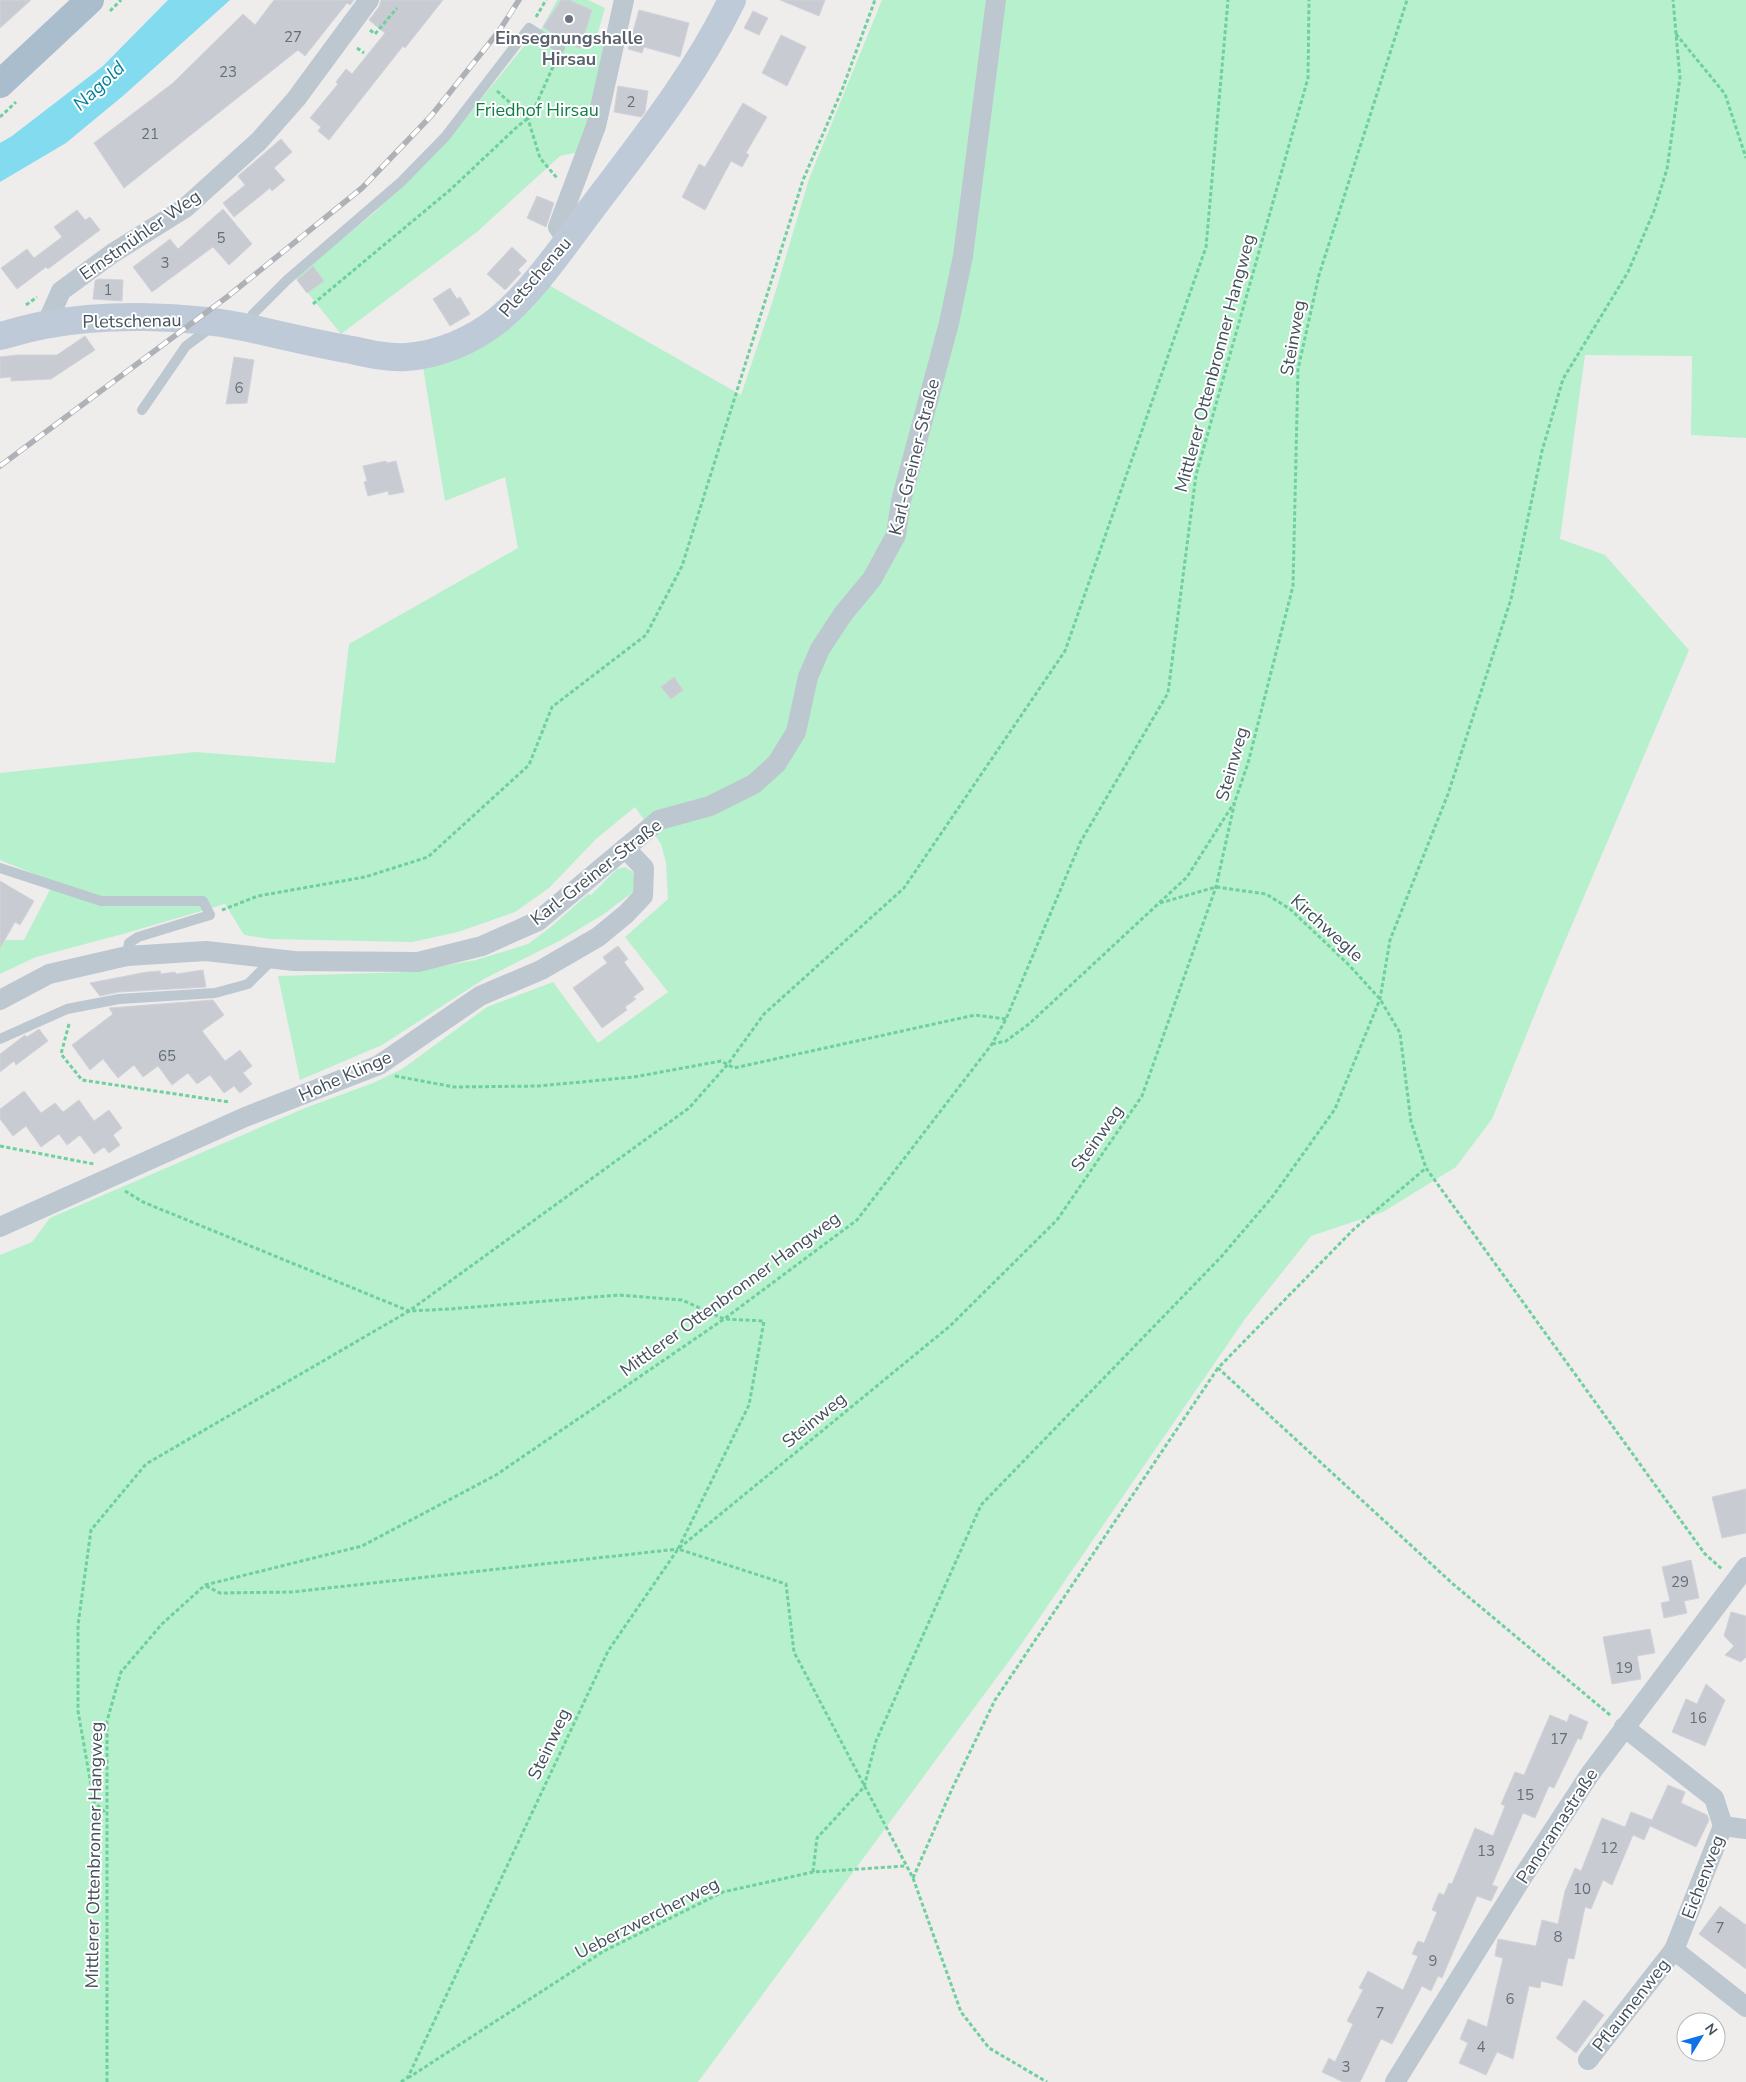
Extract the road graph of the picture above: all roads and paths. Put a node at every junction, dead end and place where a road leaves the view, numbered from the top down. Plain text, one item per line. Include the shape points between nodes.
1 (121, 0) edge
2 (370, 0) edge
3 (546, 0) edge
4 (624, 0) edge
5 (732, 0) edge
6 (875, 0) edge
7 (996, 0) edge
8 (1228, 0) edge
9 (1310, 0) edge
10 (1406, 0) edge
11 (1673, 0) edge
12 (100, 5) edge
13 (397, 8) dead end
14 (529, 28) junction
15 (375, 34) dead end
16 (1676, 34) junction
17 (560, 48) joint
18 (487, 83) junction
19 (0, 84) edge
20 (528, 119) junction
21 (1746, 158) edge
22 (572, 190) junction
23 (567, 240) junction
24 (313, 304) dead end
25 (207, 322) junction
26 (46, 325) junction
27 (247, 328) junction
28 (0, 336) edge
29 (142, 410) dead end
30 (1236, 801) junction
31 (625, 848) junction
32 (0, 868) edge
33 (1216, 887) junction
34 (1160, 903) junction
35 (210, 915) junction
36 (127, 956) junction
37 (274, 958) junction
38 (1380, 998) junction
39 (0, 1000) edge
40 (1006, 1018) junction
41 (70, 1022) dead end
42 (0, 1039) edge
43 (992, 1044) junction
44 (728, 1064) junction
45 (379, 1065) junction
46 (231, 1102) dead end
47 (0, 1146) edge
48 (1426, 1168) junction
49 (101, 1172) junction
50 (0, 1227) edge
51 (409, 1311) junction
52 (724, 1319) junction
53 (1218, 1368) junction
54 (678, 1549) junction
55 (1742, 1579) edge
56 (205, 1586) junction
57 (1624, 1727) junction
58 (864, 1787) junction
59 (106, 1812) junction
60 (1723, 1826) junction
61 (1746, 1829) edge
62 (906, 1866) junction
63 (813, 1872) junction
64 (913, 1878) junction
65 (1674, 1950) junction
66 (1746, 2007) edge
67 (1588, 2060) dead end
68 (107, 2082) edge
69 (401, 2082) edge
70 (1047, 2082) edge
71 (1395, 2082) edge

1 - 12 path
2 - 26 street, Ernstmühler Weg via 296,99 259,141 184,208 113,253 61,292
3 - 14 path
4 - 22 street via 596,126
5 - 23 main road, Pletschenau via 718,30 679,93
6 - 35 path via 842,90 803,180 682,566 646,635 552,707 529,765 428,857 365,877 258,896
7 - 31 street, Karl-Greiner-Straße via 963,256 949,323 901,501 896,535 872,578 820,649 808,677 796,732 777,763 754,784 710,806 659,820
8 - 44 path via 1206,247 1065,651 904,888 764,1014
9 - 40 path, Mittlerer Ottenbronner Hangweg via 1308,78 1196,475 1168,693 1081,841
10 - 30 path, Steinweg via 1319,275 1298,370 1293,586
11 - 16 path
12 - 19 main road via 49,38
13 - 15 path
14 - 17 lane
14 - 18 lane
16 - 21 path via 1725,94
16 - 38 path via 1680,78 1662,186 1628,272 1563,379 1542,451 1510,600 1448,794 1390,940
17 - 20 path
18 - 20 path
18 - 27 lane via 445,137 401,182 287,280 253,314
20 - 22 path via 540,158 553,176
20 - 24 path via 450,190
22 - 23 street via 558,227
23 - 27 main road, Pletschenau via 517,303 497,321 444,350 407,357 377,355
25 - 26 main road, Pletschenau via 167,318 99,318
25 - 27 main road, Pletschenau
25 - 29 lane via 205,332 186,346
26 - 28 main road
30 - 33 path, Steinweg
30 - 34 path via 1187,877
31 - 37 street, Karl-Greiner-Straße via 538,921 482,946 418,962
31 - 45 street, Hohe Klinge via 644,868 643,896 626,914 598,937 541,970 480,996
32 - 35 lane via 101,901 203,901
33 - 34 path, Kirchwegle
33 - 38 path, Kirchwegle via 1266,894 1290,909
33 - 54 path, Steinweg via 1142,1096 1057,1220 950,1326
34 - 43 path via 1029,1024 1006,1041
35 - 36 lane via 138,936 129,944
36 - 37 street, Karl-Greiner-Straße via 206,951
36 - 39 street, Karl-Greiner-Straße via 49,974
37 - 42 lane via 248,984 215,993 119,999 77,1006
38 - 48 path, Kirchwegle via 1400,1033 1410,1122
38 - 58 path via 1335,1109 1272,1196 1221,1257 982,1504 876,1741
40 - 43 path, Mittlerer Ottenbronner Hangweg
40 - 44 path via 975,1015 734,1068
41 - 46 path via 61,1054 82,1080
43 - 52 path, Mittlerer Ottenbronner Hangweg via 857,1220
44 - 45 path via 720,1061 634,1077 539,1086 464,1087 398,1078
44 - 51 path via 689,1108
45 - 49 street, Hohe Klinge
47 - 49 path
48 - 53 path via 1354,1229
48 - 55 path, Kirchwegle via 1705,1554
49 - 50 street, Hohe Klinge
49 - 51 path via 143,1202
51 - 52 path via 619,1294 682,1300
51 - 59 path via 146,1464 91,1530 78,1625 78,1711 94,1802
52 - 54 path via 764,1321 749,1405
52 - 56 path, Mittlerer Ottenbronner Hangweg via 496,1475 362,1546
53 - 57 path via 1453,1584
53 - 64 path via 995,1700
54 - 56 path via 292,1592 220,1593
54 - 58 path via 786,1584 794,1652
54 - 69 path, Steinweg via 608,1651 408,2077
55 - 57 street, Panoramastraße
56 - 59 path, Mittlerer Ottenbronner Hangweg via 162,1624 121,1672 107,1721
57 - 60 street, Eichenweg via 1714,1798
57 - 71 street, Panoramastraße via 1526,1873
58 - 62 path
58 - 63 path via 817,1838
59 - 68 path, Mittlerer Ottenbronner Hangweg
60 - 61 street
60 - 65 street, Eichenweg
62 - 63 path, Ueberzwercherweg
62 - 64 path
63 - 69 path, Ueberzwercherweg via 724,1892 604,1951
64 - 70 path via 961,2012 989,2048
65 - 66 street
65 - 67 street, Pflaumenweg

